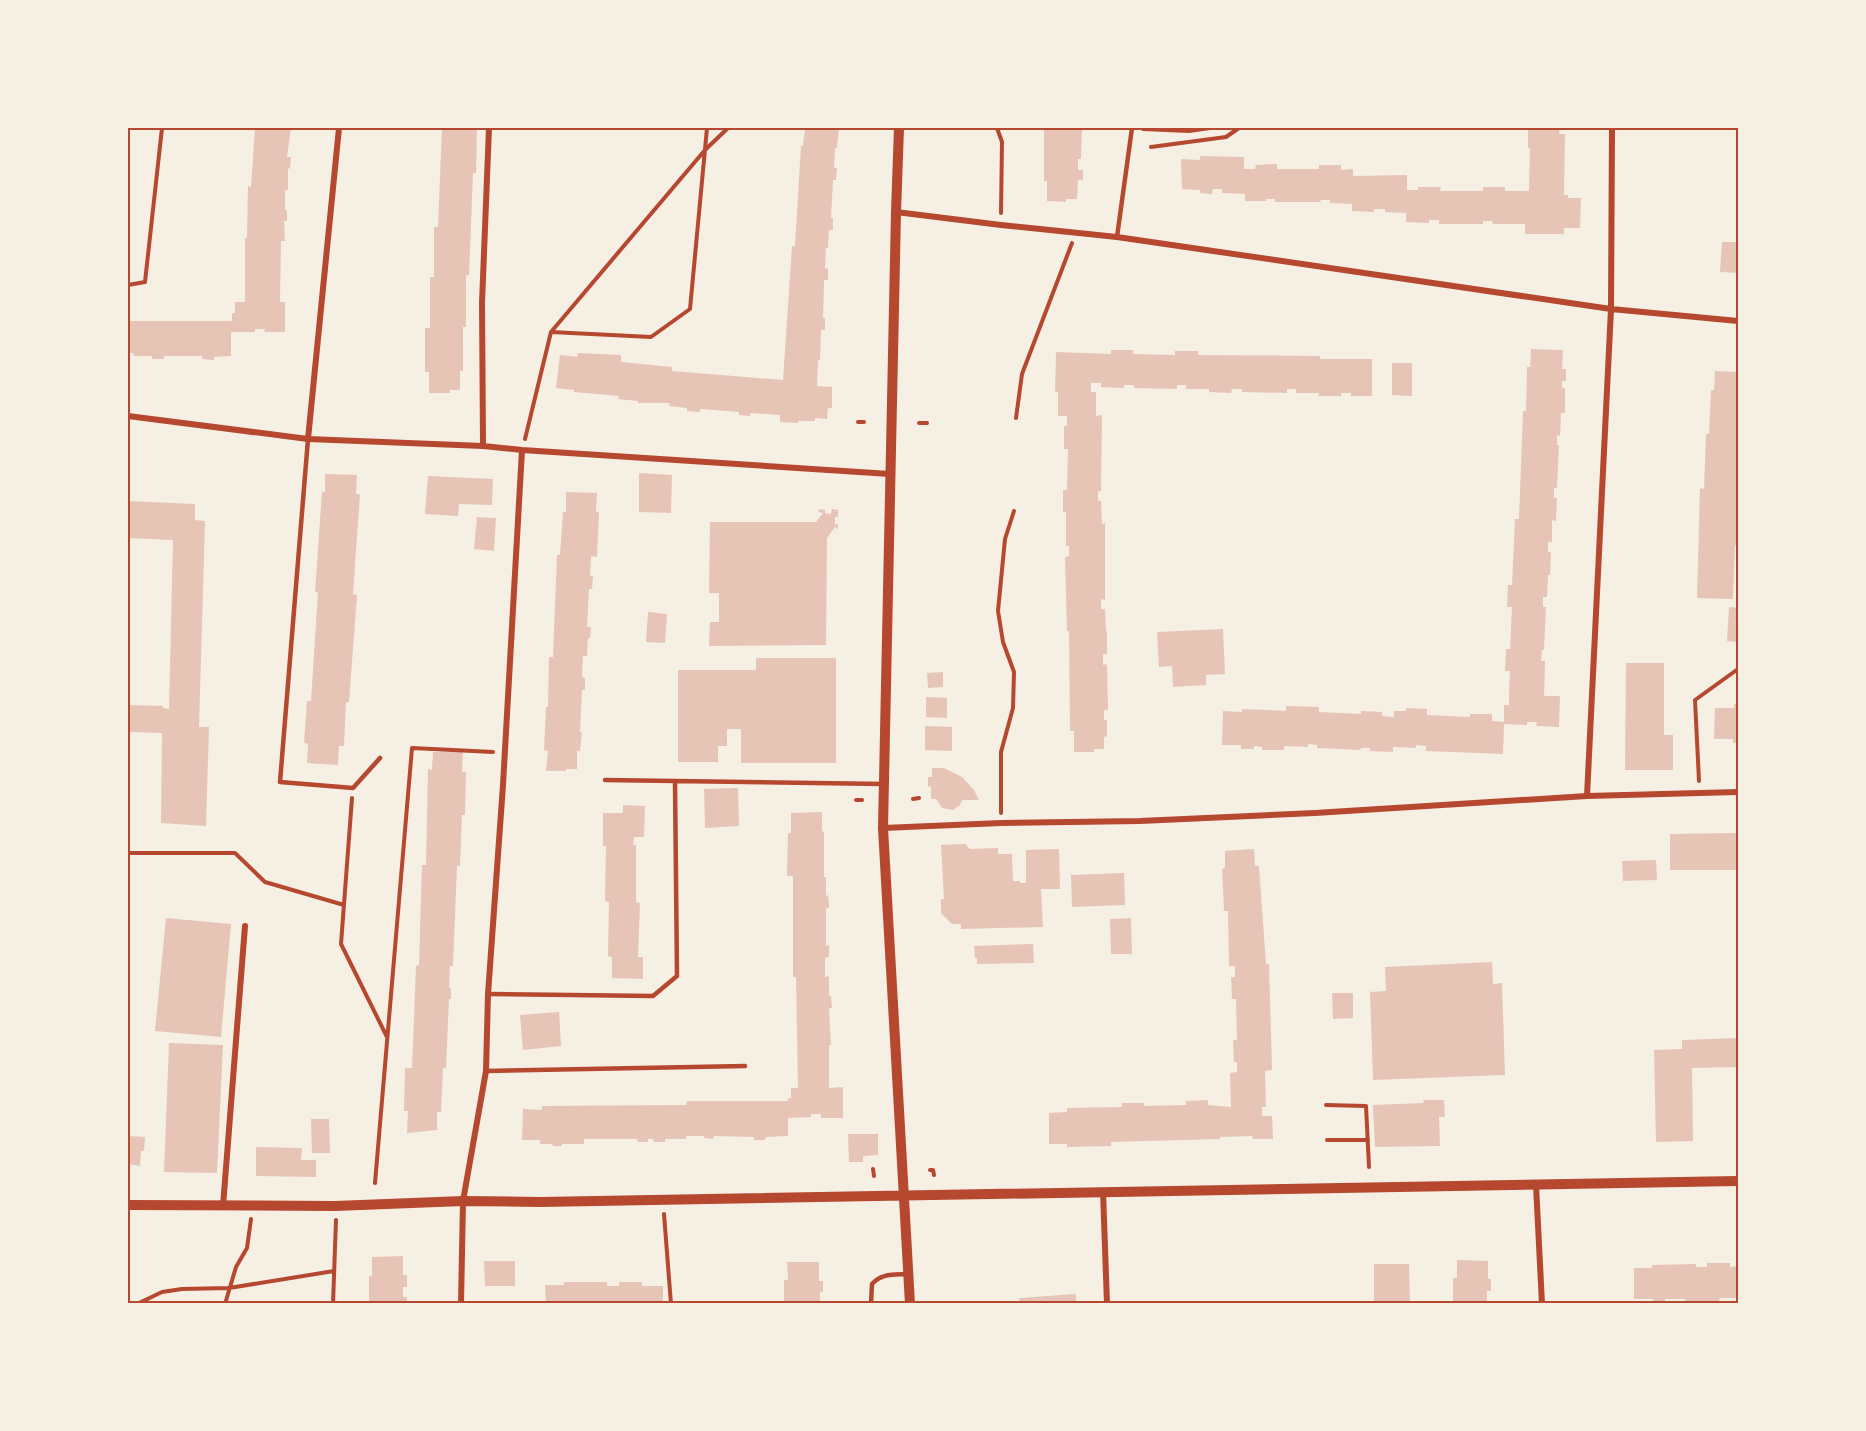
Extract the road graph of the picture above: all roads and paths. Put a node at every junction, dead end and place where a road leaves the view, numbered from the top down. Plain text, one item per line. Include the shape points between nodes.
1 (162, 128) edge
2 (339, 128) edge
3 (489, 128) edge
4 (707, 128) edge
5 (728, 128) edge
6 (899, 128) edge
7 (997, 128) edge
8 (1132, 128) edge
9 (1210, 128) edge
10 (1239, 128) edge
11 (1612, 128) edge
12 (1151, 147) dead end
13 (705, 150) junction
14 (896, 212) junction
15 (1001, 225) junction
16 (1076, 232) junction
17 (1117, 237) junction
18 (128, 285) edge
19 (1611, 309) junction
20 (1738, 321) edge
21 (551, 332) junction
22 (128, 416) edge
23 (1016, 418) dead end
24 (858, 422) dead end
25 (864, 422) dead end
26 (919, 423) dead end
27 (927, 423) dead end
28 (308, 439) junction
29 (483, 446) junction
30 (522, 450) junction
31 (890, 474) junction
32 (1014, 511) dead end
33 (1738, 669) edge
34 (505, 752) junction
35 (380, 758) dead end
36 (605, 780) dead end
37 (675, 781) junction
38 (884, 784) junction
39 (353, 788) junction
40 (1738, 792) edge
41 (1700, 794) junction
42 (1587, 796) junction
43 (919, 798) dead end
44 (913, 799) dead end
45 (856, 800) dead end
46 (862, 800) dead end
47 (1001, 824) junction
48 (883, 828) junction
49 (128, 853) edge
50 (344, 905) junction
51 (245, 926) dead end
52 (488, 994) junction
53 (387, 1038) junction
54 (745, 1066) dead end
55 (486, 1071) junction
56 (1326, 1105) dead end
57 (1327, 1140) dead end
58 (1368, 1140) junction
59 (1369, 1167) dead end
60 (930, 1170) dead end
61 (934, 1175) dead end
62 (1738, 1181) edge
63 (375, 1183) dead end
64 (1536, 1185) junction
65 (1103, 1191) junction
66 (904, 1195) junction
67 (463, 1201) junction
68 (128, 1205) edge
69 (223, 1207) junction
70 (664, 1211) dead end
71 (251, 1218) dead end
72 (336, 1219) dead end
73 (334, 1270) junction
74 (908, 1274) junction
75 (230, 1288) junction
76 (137, 1304) edge
77 (225, 1304) edge
78 (333, 1304) edge
79 (461, 1304) edge
80 (671, 1304) edge
81 (871, 1304) edge
82 (910, 1304) edge
83 (1107, 1304) edge
84 (1542, 1304) edge

1 - 18 path via 145,282
2 - 28 street
3 - 29 street via 482,303
4 - 13 path
5 - 13 path
6 - 14 street
7 - 15 path via 1002,142
8 - 9 path
8 - 17 lane
10 - 12 path via 1226,137
11 - 19 street
13 - 21 path
13 - 21 path via 690,309 651,338
14 - 15 street
14 - 31 street
15 - 16 street
16 - 17 street
16 - 23 path via 1022,374
17 - 19 street
19 - 20 street
19 - 42 street
21 - 30 path
22 - 28 street
24 - 25 path
26 - 27 path
28 - 29 street
28 - 39 lane via 280,782
29 - 30 street
30 - 31 street
30 - 34 street
31 - 38 street
32 - 47 path via 1005,539 998,611 1003,642 1014,672 1013,708 1001,752
33 - 41 path via 1695,700
34 - 52 street
34 - 53 path via 411,748
35 - 39 lane
36 - 37 lane
37 - 38 lane
37 - 52 lane via 677,976 653,996
38 - 48 street
39 - 50 path
40 - 41 street
41 - 42 street
42 - 47 street via 1304,813
43 - 44 path
45 - 46 path
47 - 48 street
48 - 66 street
49 - 50 path via 236,853 265,882
50 - 53 path via 341,944
51 - 69 street
52 - 55 street
53 - 63 path
54 - 55 lane
55 - 67 street
56 - 58 path via 1366,1106
57 - 58 path
58 - 59 path
60 - 61 path
62 - 64 street
64 - 65 street
64 - 84 street
65 - 66 street
65 - 83 street
66 - 67 street
66 - 74 street
67 - 69 street
67 - 79 street
68 - 69 street
70 - 80 path
71 - 75 path via 247,1248
72 - 73 path
73 - 75 path
73 - 78 path
74 - 81 lane via 878,1277 872,1284
74 - 82 street
75 - 76 path via 182,1288
75 - 77 path

